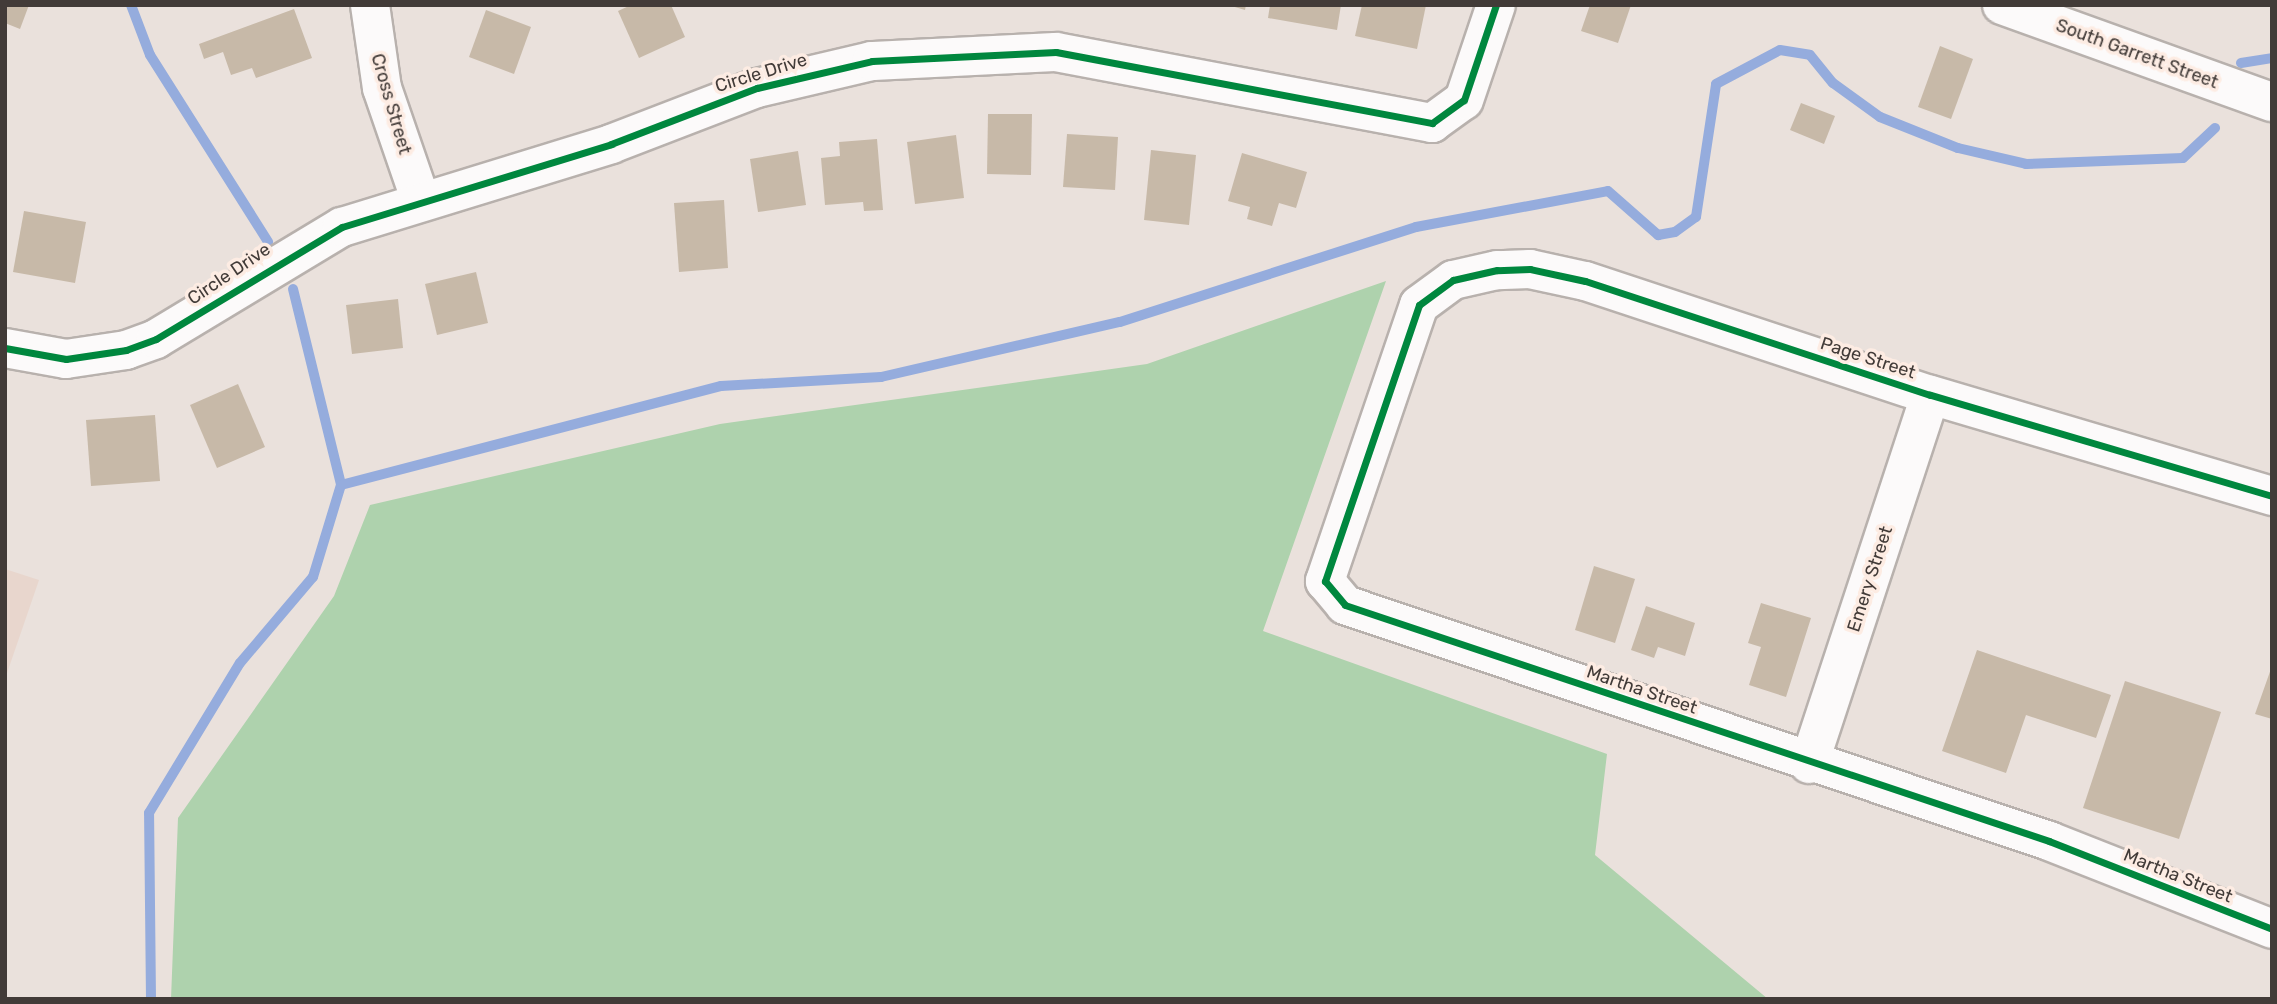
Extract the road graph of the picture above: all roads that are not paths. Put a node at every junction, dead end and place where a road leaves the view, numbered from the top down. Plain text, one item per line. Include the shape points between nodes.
1 (370, 5) edge
2 (1496, 5) edge
3 (2002, 5) edge
4 (2272, 102) edge
5 (421, 201) junction
6 (1452, 279) joint
7 (5, 348) edge
8 (1930, 395) junction
9 (2272, 496) edge
10 (1809, 764) junction
11 (2272, 929) edge

1 - 5 street, Cross Street via 383,88
2 - 5 street, Circle Drive via 1464,100 1455,113 1432,123 1056,52 942,53 873,61 757,88 611,144
3 - 4 street, South Garrett Street
5 - 7 street, Circle Drive via 311,241 192,318 126,350 66,359
6 - 8 street, Page Street via 1497,270 1557,272
6 - 10 street, Martha Street via 1419,305 1410,323 1325,569 1334,595 1345,605
8 - 9 street, Page Street
8 - 10 street, Emery Street
10 - 11 street, Martha Street via 2058,845

